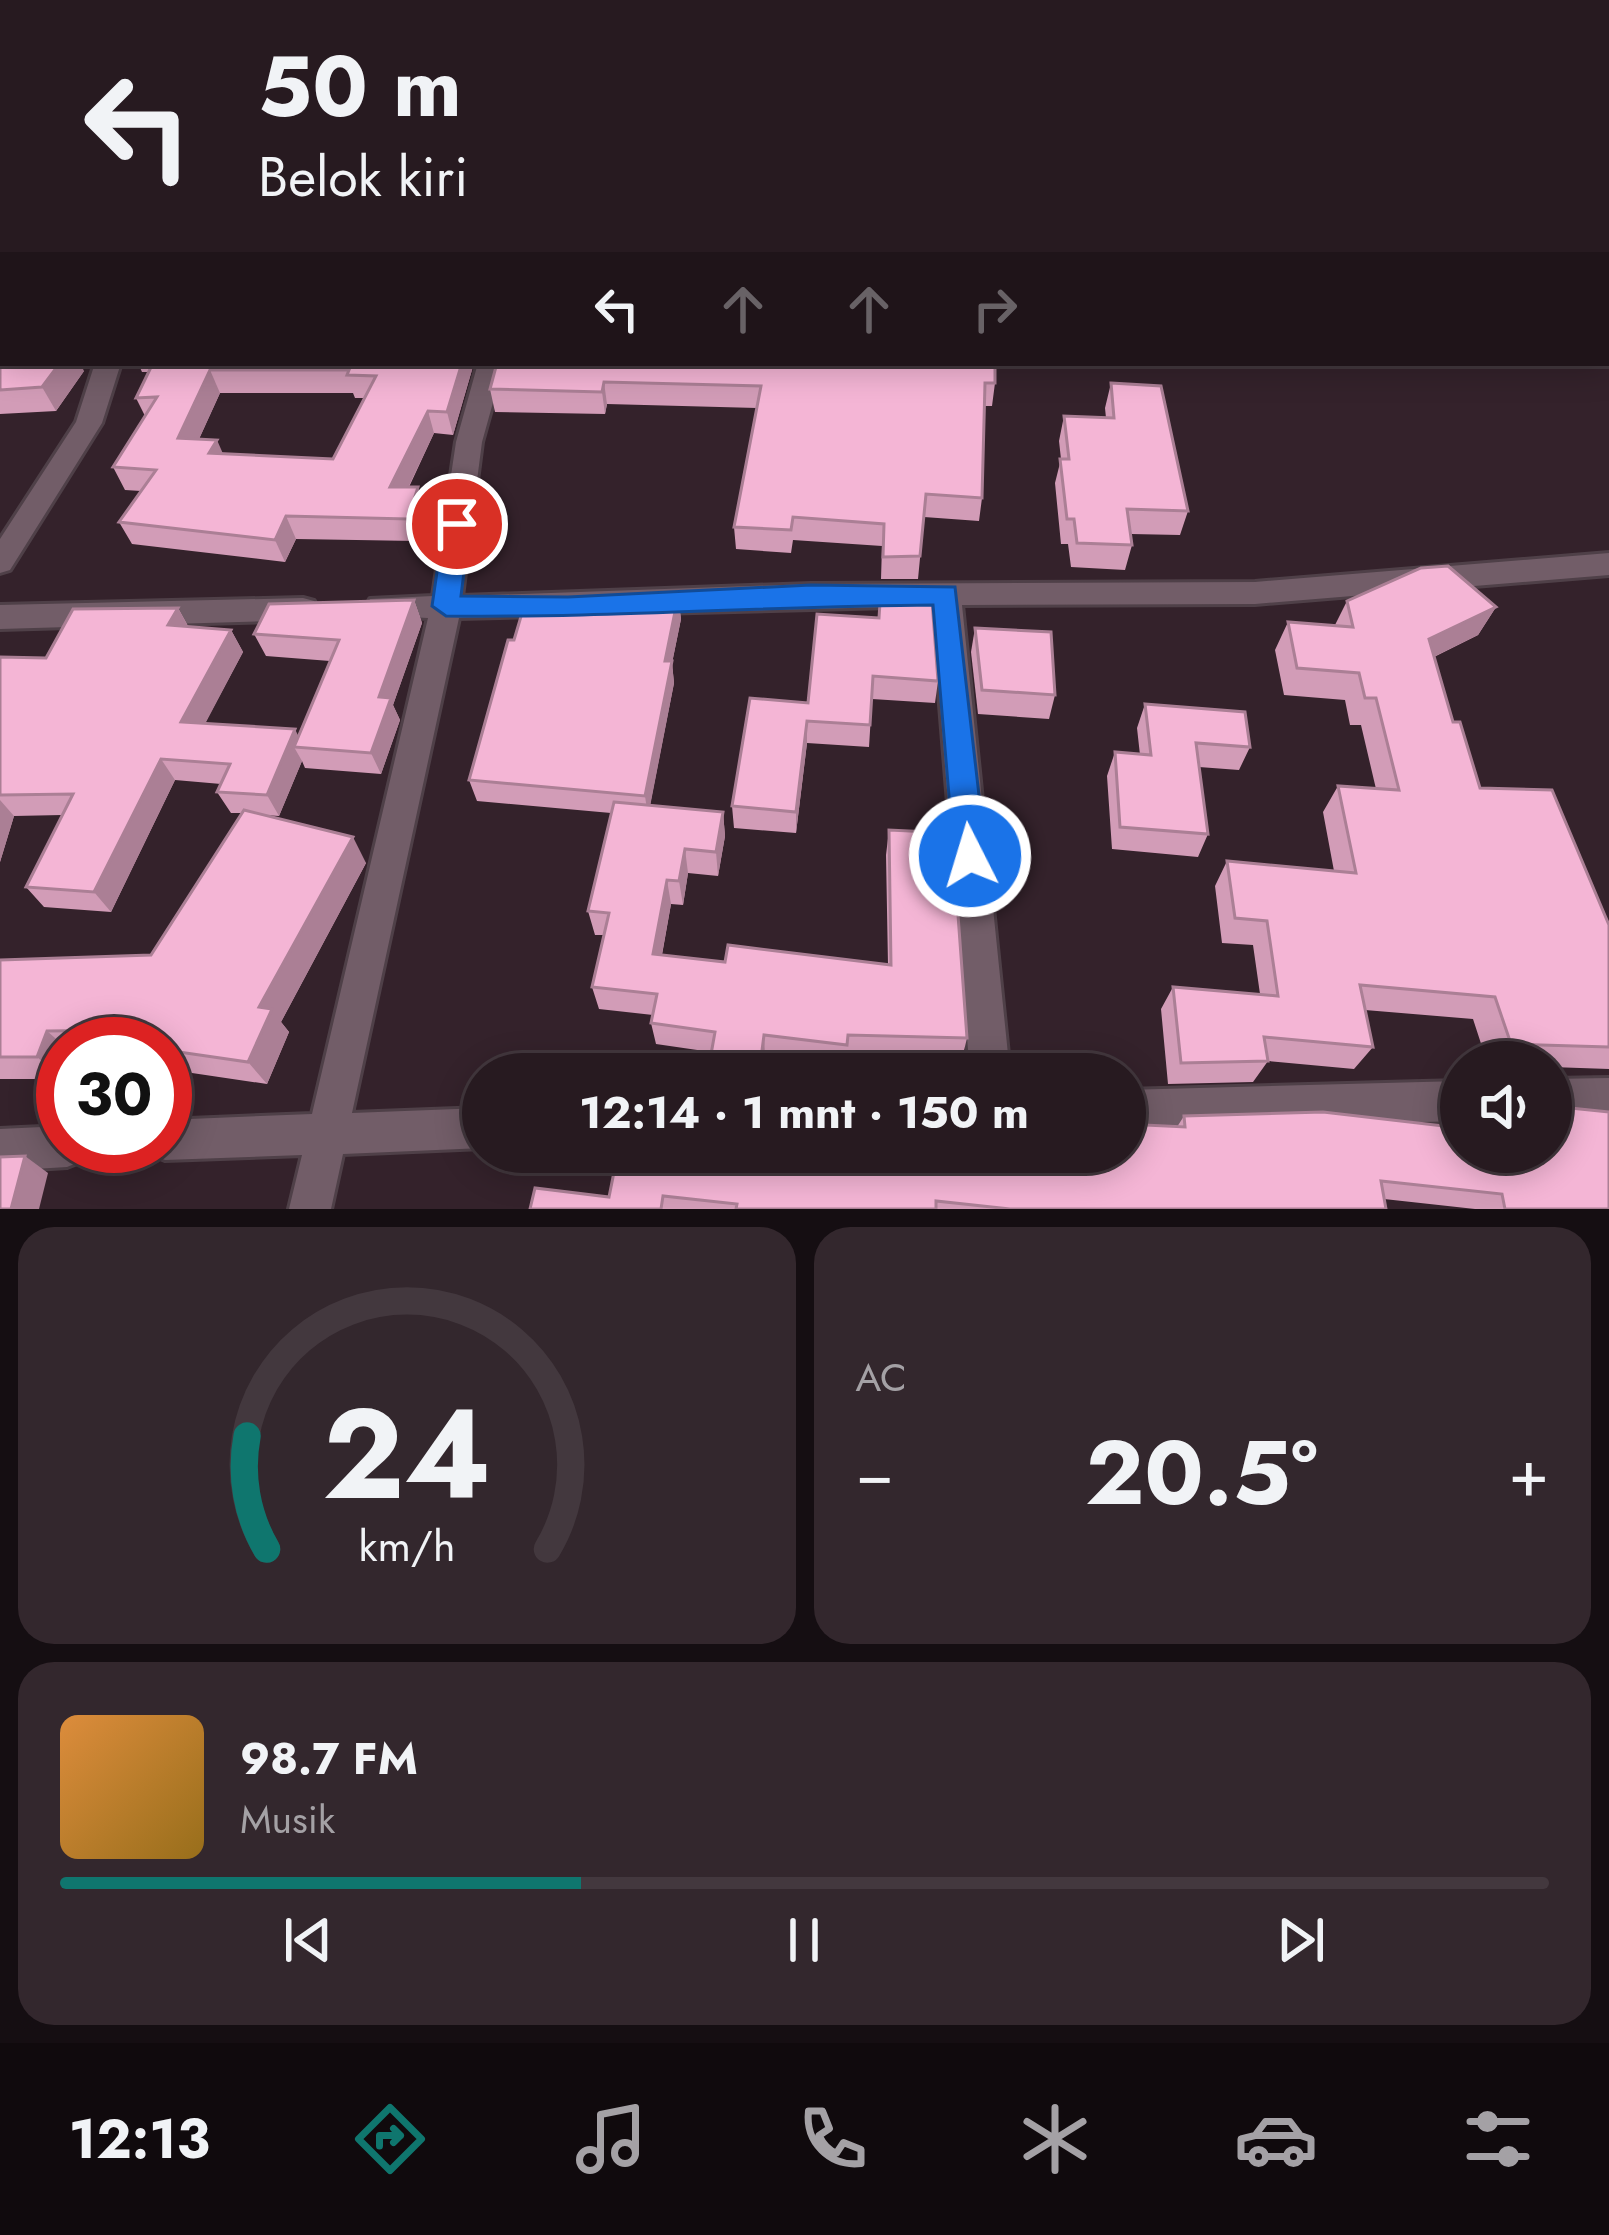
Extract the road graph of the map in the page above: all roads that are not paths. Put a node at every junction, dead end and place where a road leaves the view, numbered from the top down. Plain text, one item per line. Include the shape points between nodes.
1 (107, 366) edge
2 (489, 366) edge
3 (0, 562) edge
4 (1609, 564) edge
5 (946, 595) junction
6 (446, 606) junction
7 (0, 617) edge
8 (988, 1053) edge
9 (1609, 1098) edge
10 (1572, 1099) edge
11 (1440, 1102) edge
12 (1146, 1109) edge
13 (462, 1129) edge
14 (328, 1132) junction
15 (192, 1139) edge
16 (36, 1148) edge
17 (0, 1150) edge
18 (310, 1209) edge

1 - 3 street via 89,423
2 - 6 street via 469,442
4 - 5 street via 1255,593
5 - 6 street
5 - 8 street
6 - 7 street
6 - 14 street
9 - 10 street
11 - 12 street
13 - 14 street
14 - 15 street
14 - 18 street
16 - 17 street

